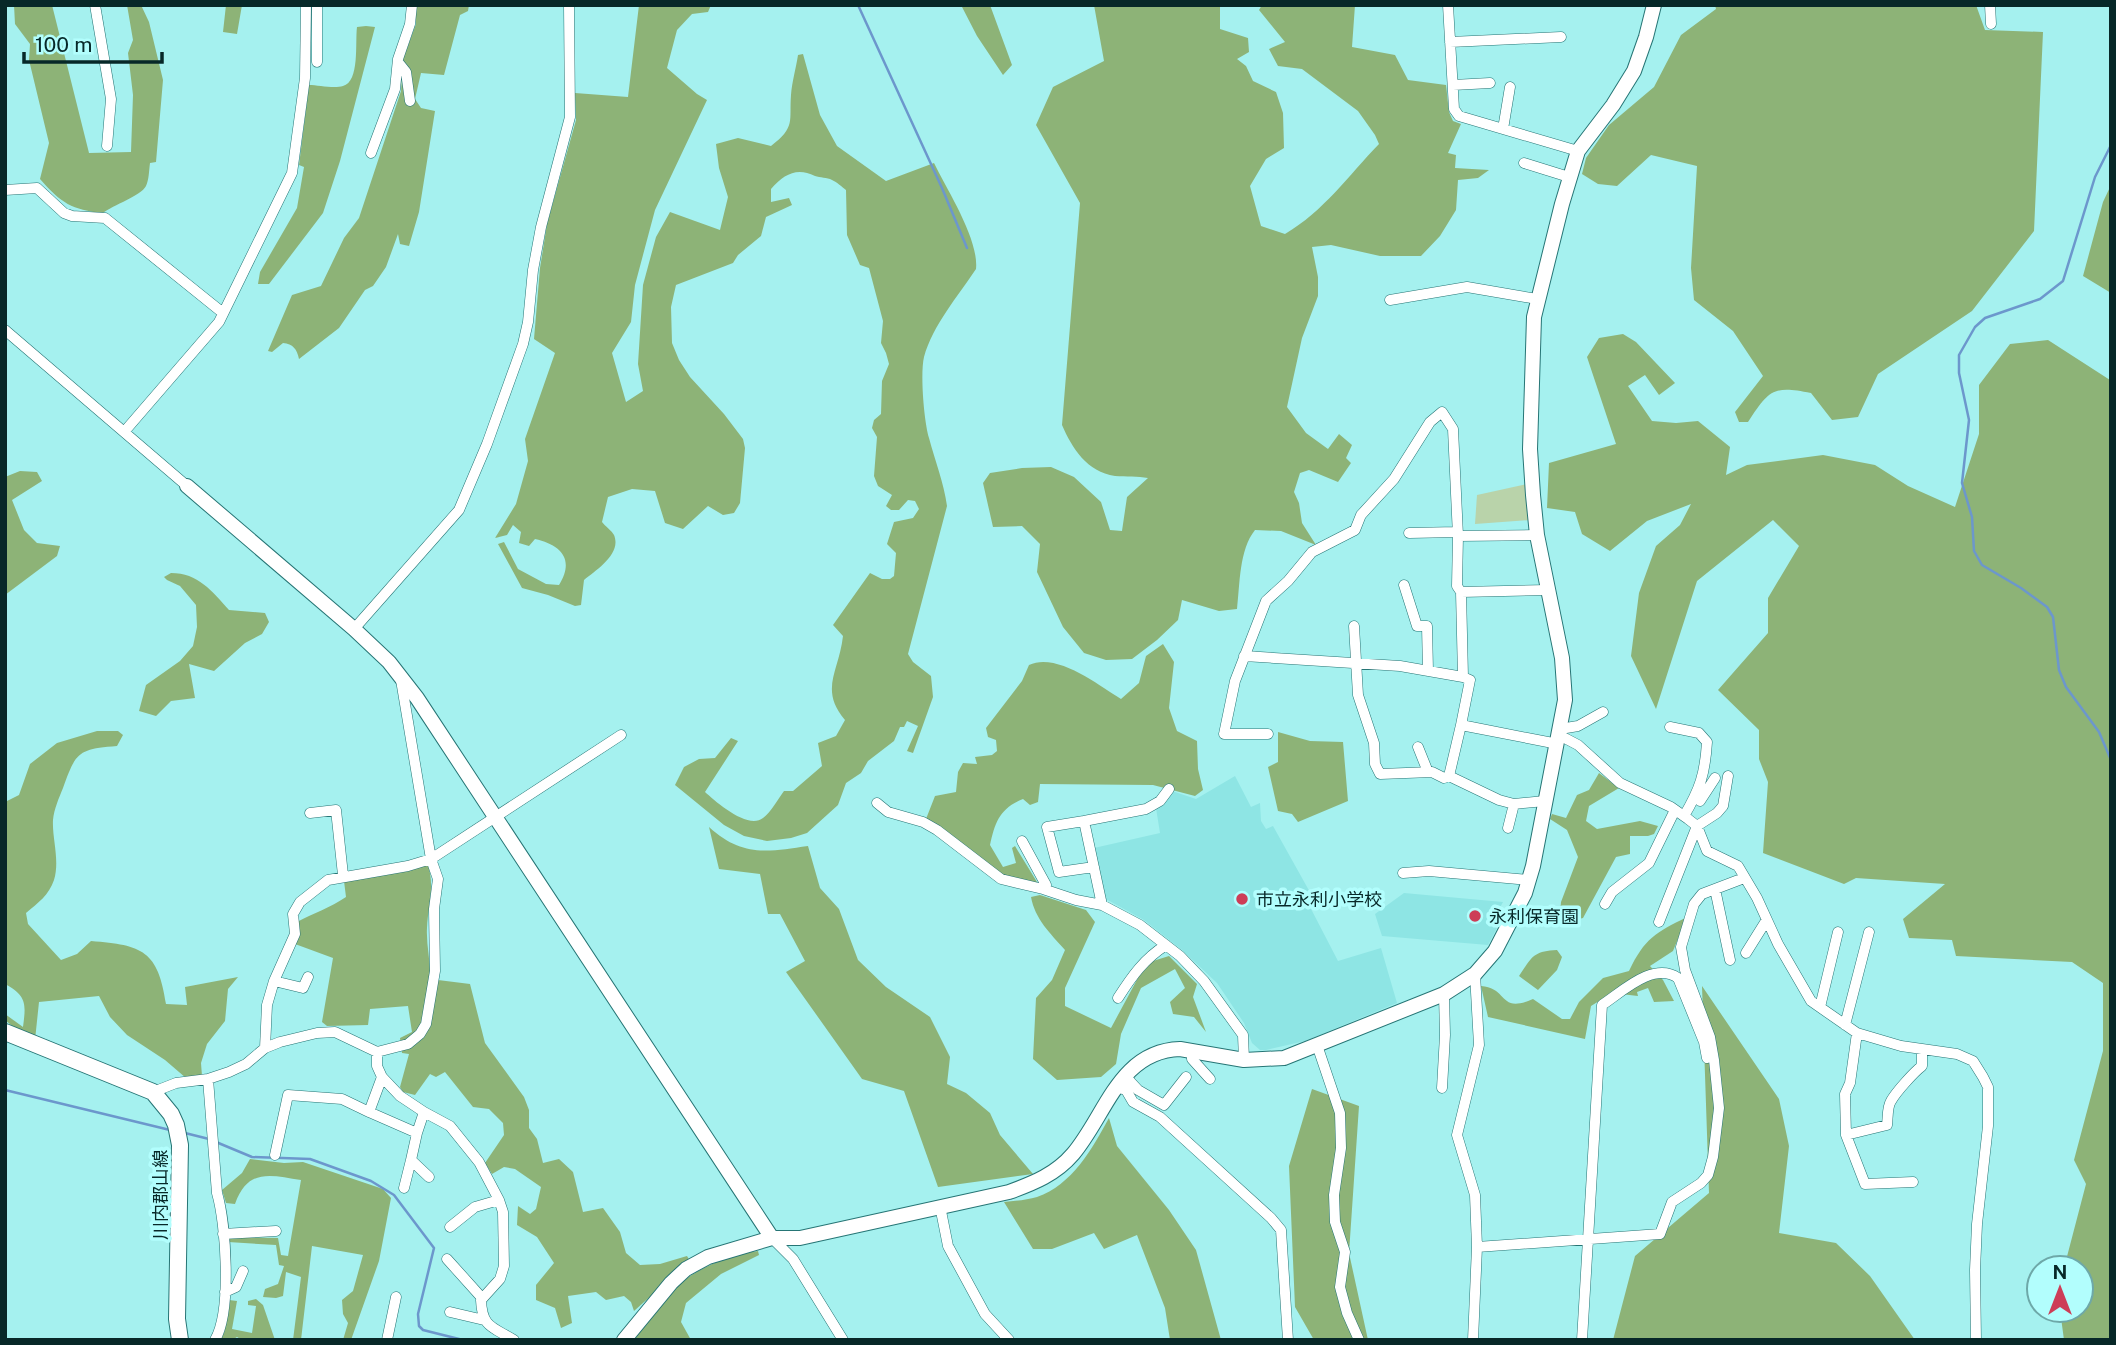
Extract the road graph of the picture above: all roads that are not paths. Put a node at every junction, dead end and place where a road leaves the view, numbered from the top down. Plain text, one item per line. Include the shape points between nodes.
1 (95, 5) edge
2 (306, 5) edge
3 (317, 5) edge
4 (412, 5) edge
5 (569, 5) edge
6 (1448, 5) edge
7 (1654, 5) edge
8 (1990, 5) edge
9 (1991, 24) dead end
10 (1561, 37) dead end
11 (1450, 42) junction
12 (317, 62) dead end
13 (398, 62) junction
14 (1490, 83) dead end
15 (1453, 85) junction
16 (1510, 87) dead end
17 (410, 100) dead end
18 (1503, 129) junction
19 (107, 146) dead end
20 (1578, 151) junction
21 (371, 153) dead end
22 (1524, 163) dead end
23 (1569, 177) junction
24 (5, 190) edge
25 (1537, 299) junction
26 (1390, 300) dead end
27 (223, 313) junction
28 (5, 330) edge
29 (124, 432) junction
30 (187, 486) joint
31 (1409, 534) dead end
32 (1457, 534) junction
33 (1537, 535) junction
34 (1404, 585) dead end
35 (1547, 590) junction
36 (1461, 592) junction
37 (1354, 626) dead end
38 (354, 629) junction
39 (1244, 656) junction
40 (1354, 662) junction
41 (1428, 671) junction
42 (400, 676) junction
43 (1463, 677) junction
44 (1602, 712) dead end
45 (1461, 725) junction
46 (1670, 727) dead end
47 (1268, 734) dead end
48 (621, 735) dead end
49 (1559, 736) junction
50 (1419, 747) dead end
51 (1428, 772) junction
52 (1449, 776) junction
53 (1728, 776) dead end
54 (1715, 778) dead end
55 (1169, 789) dead end
56 (1545, 801) junction
57 (877, 803) dead end
58 (1514, 804) junction
59 (1675, 810) junction
60 (310, 813) dead end
61 (495, 818) junction
62 (1686, 818) junction
63 (1084, 821) junction
64 (1696, 826) junction
65 (1508, 828) dead end
66 (1022, 841) dead end
67 (431, 859) junction
68 (1094, 867) junction
69 (1059, 872) junction
70 (1403, 873) dead end
71 (343, 876) junction
72 (1744, 877) junction
73 (1528, 880) junction
74 (1045, 887) junction
75 (1715, 889) junction
76 (1605, 904) dead end
77 (1102, 905) junction
78 (1766, 921) junction
79 (1660, 922) dead end
80 (1838, 932) dead end
81 (1869, 932) dead end
82 (1166, 945) junction
83 (1746, 953) dead end
84 (1730, 960) dead end
85 (1475, 974) junction
86 (307, 977) dead end
87 (274, 981) junction
88 (1444, 994) junction
89 (1118, 999) dead end
90 (1820, 1007) junction
91 (1845, 1025) junction
92 (5, 1032) edge
93 (1857, 1033) junction
94 (1317, 1045) junction
95 (265, 1048) junction
96 (1922, 1050) junction
97 (1192, 1051) junction
98 (377, 1052) junction
99 (1707, 1058) dead end
100 (1244, 1060) junction
101 (382, 1077) junction
102 (1186, 1077) dead end
103 (208, 1079) junction
104 (1210, 1079) dead end
105 (1120, 1081) junction
106 (1442, 1088) dead end
107 (153, 1092) junction
108 (369, 1112) junction
109 (424, 1112) junction
110 (417, 1133) junction
111 (1846, 1135) junction
112 (275, 1155) dead end
113 (411, 1160) junction
114 (429, 1177) dead end
115 (1913, 1182) dead end
116 (404, 1188) dead end
117 (499, 1200) junction
118 (940, 1206) junction
119 (450, 1227) dead end
120 (276, 1231) dead end
121 (223, 1234) junction
122 (772, 1237) junction
123 (1587, 1238) junction
124 (1477, 1247) junction
125 (447, 1259) dead end
126 (243, 1271) dead end
127 (225, 1292) junction
128 (396, 1297) dead end
129 (482, 1298) junction
130 (450, 1312) dead end
131 (484, 1321) junction
132 (180, 1340) edge
133 (215, 1340) edge
134 (387, 1340) edge
135 (514, 1340) edge
136 (624, 1340) edge
137 (843, 1340) edge
138 (1009, 1340) edge
139 (1288, 1340) edge
140 (1359, 1340) edge
141 (1473, 1340) edge
142 (1582, 1340) edge
143 (1976, 1340) edge

1 - 19 street via 111,99
2 - 27 street via 305,78 292,173
3 - 12 street
4 - 13 street
5 - 38 street via 570,117 541,227 523,344 459,510
6 - 11 street
7 - 20 street via 1634,71
8 - 9 street
10 - 11 street
11 - 15 street
13 - 17 street via 406,72
13 - 21 street via 396,89
14 - 15 street
15 - 18 street via 1459,116
16 - 18 street
18 - 20 street
20 - 23 street
22 - 23 street
23 - 25 street
24 - 27 street via 37,188 64,213 105,218
25 - 26 street via 1467,287
25 - 33 street via 1530,449
27 - 29 street
28 - 29 street
29 - 30 street
30 - 38 street
31 - 32 street
32 - 33 street
32 - 36 street via 1457,586
32 - 39 street via 1453,429 1442,412 1430,422 1394,479 1361,515 1355,530 1312,552 1266,601
33 - 35 street
34 - 41 street via 1417,626 1427,626
35 - 36 street
35 - 49 street via 1562,658 1565,700
36 - 43 street
37 - 40 street
38 - 42 street
39 - 40 street
39 - 47 street via 1224,734
40 - 41 street
40 - 51 street via 1358,695 1380,774
41 - 43 street
42 - 61 street
42 - 67 street
43 - 45 street via 1470,680
44 - 49 street
45 - 49 street
45 - 52 street
46 - 62 street via 1699,733 1707,742 1700,790
48 - 61 street
49 - 56 street
49 - 59 street via 1578,745 1620,783
50 - 51 street
51 - 52 street
52 - 58 street
53 - 64 street via 1723,806
54 - 62 street
55 - 63 street via 1146,809
56 - 58 street
56 - 73 street
57 - 74 street via 888,812 937,830 1001,879
58 - 65 street
59 - 62 street
59 - 76 street via 1649,863 1612,892
60 - 71 street via 336,810
61 - 67 street
61 - 122 street
62 - 64 street
63 - 68 street
63 - 69 street via 1047,827
64 - 72 street via 1707,851 1738,866
64 - 79 street
66 - 74 street
67 - 71 street
67 - 98 street via 438,879 435,971 426,1024 408,1044
68 - 69 street
68 - 77 street
69 - 74 street
70 - 73 street
71 - 87 street via 328,880 300,902 293,914 295,934
72 - 75 street
72 - 78 street
73 - 85 street via 1495,951
74 - 77 street
75 - 84 street
75 - 123 street via 1694,904 1681,947 1714,1060 1719,1108 1708,1175 1672,1202 1660,1234
77 - 82 street
78 - 83 street
78 - 90 street via 1811,1001
80 - 90 street
81 - 91 street
82 - 89 street via 1148,957
82 - 100 street via 1204,981 1233,1018 1243,1035
85 - 88 street
85 - 124 street via 1479,1045 1457,1135 1475,1195
86 - 87 street via 303,988
87 - 95 street via 267,1005
88 - 94 street
88 - 106 street
90 - 91 street
91 - 93 street
92 - 107 main road
93 - 96 street
93 - 111 street via 1845,1094
94 - 100 street via 1284,1058
94 - 140 street via 1340,1113 1341,1148 1334,1195 1335,1222 1345,1252 1340,1287
95 - 98 street via 335,1032
95 - 103 street via 246,1064
96 - 111 street via 1922,1066 1889,1103 1887,1125
96 - 143 street via 1973,1061 1988,1087 1977,1223
97 - 100 street
97 - 104 street via 1192,1059
97 - 105 street via 1146,1056
98 - 101 street
99 - 123 street via 1674,975 1648,974 1602,1005
101 - 108 street
101 - 109 street
102 - 105 street via 1164,1105
103 - 107 street
103 - 121 street
105 - 118 street via 1058,1169 1009,1192
105 - 139 street via 1133,1102 1160,1117 1281,1230
107 - 132 main road, 川内郡山線 via 171,1114 180,1145
108 - 110 street
108 - 112 street via 342,1099 288,1095
109 - 110 street
109 - 117 street via 450,1126 479,1162
110 - 113 street
111 - 115 street via 1865,1184
113 - 114 street
113 - 116 street
117 - 119 street via 475,1207
117 - 129 street via 504,1266 500,1279
118 - 122 street via 800,1238
118 - 138 street via 948,1246 985,1314
120 - 121 street
121 - 127 street
122 - 136 street via 708,1257 686,1269
122 - 137 street via 793,1259
123 - 124 street
123 - 142 street
124 - 141 street
125 - 129 street
126 - 127 street via 236,1287
127 - 133 street
128 - 134 street
129 - 131 street
130 - 131 street
131 - 135 street

